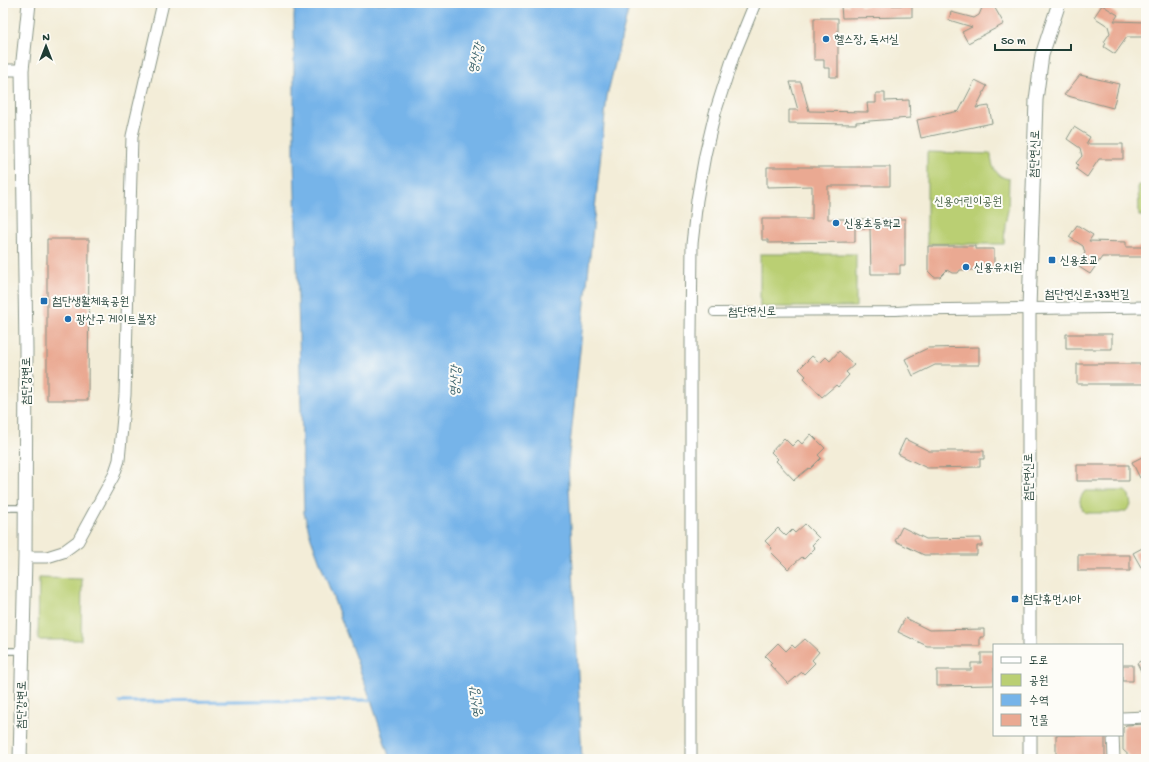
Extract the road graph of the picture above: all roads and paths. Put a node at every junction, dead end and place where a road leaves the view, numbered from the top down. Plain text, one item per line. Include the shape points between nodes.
1 (29, 3) edge
2 (163, 3) edge
3 (755, 3) edge
4 (1059, 3) edge
5 (3, 70) edge
6 (22, 70) junction
7 (1146, 307) edge
8 (1029, 308) junction
9 (912, 310) joint
10 (714, 312) dead end
11 (3, 508) edge
12 (25, 508) junction
13 (25, 557) junction
14 (1029, 644) edge
15 (3, 651) edge
16 (23, 651) junction
17 (1146, 717) edge
18 (1123, 718) edge
19 (1030, 736) edge
20 (1113, 736) edge
21 (20, 759) edge
22 (691, 759) edge
23 (1030, 759) edge
24 (1114, 759) edge

1 - 6 street, 첨단강변로
2 - 13 street via 132,136 126,395 119,460 114,476 78,541 63,552 46,557
3 - 22 street via 733,57 715,113 697,200 692,244
4 - 8 street, 첨단연신로 via 1042,55 1036,100
5 - 6 street
6 - 12 street, 첨단강변로 via 26,350
7 - 8 street, 첨단연신로133번길
8 - 9 street, 첨단연신로
8 - 14 street, 첨단연신로
9 - 10 street, 첨단연신로
11 - 12 lane
12 - 13 street, 첨단강변로
13 - 16 street, 첨단강변로
15 - 16 lane
16 - 21 street, 첨단강변로
17 - 18 street
19 - 23 street
20 - 24 street

